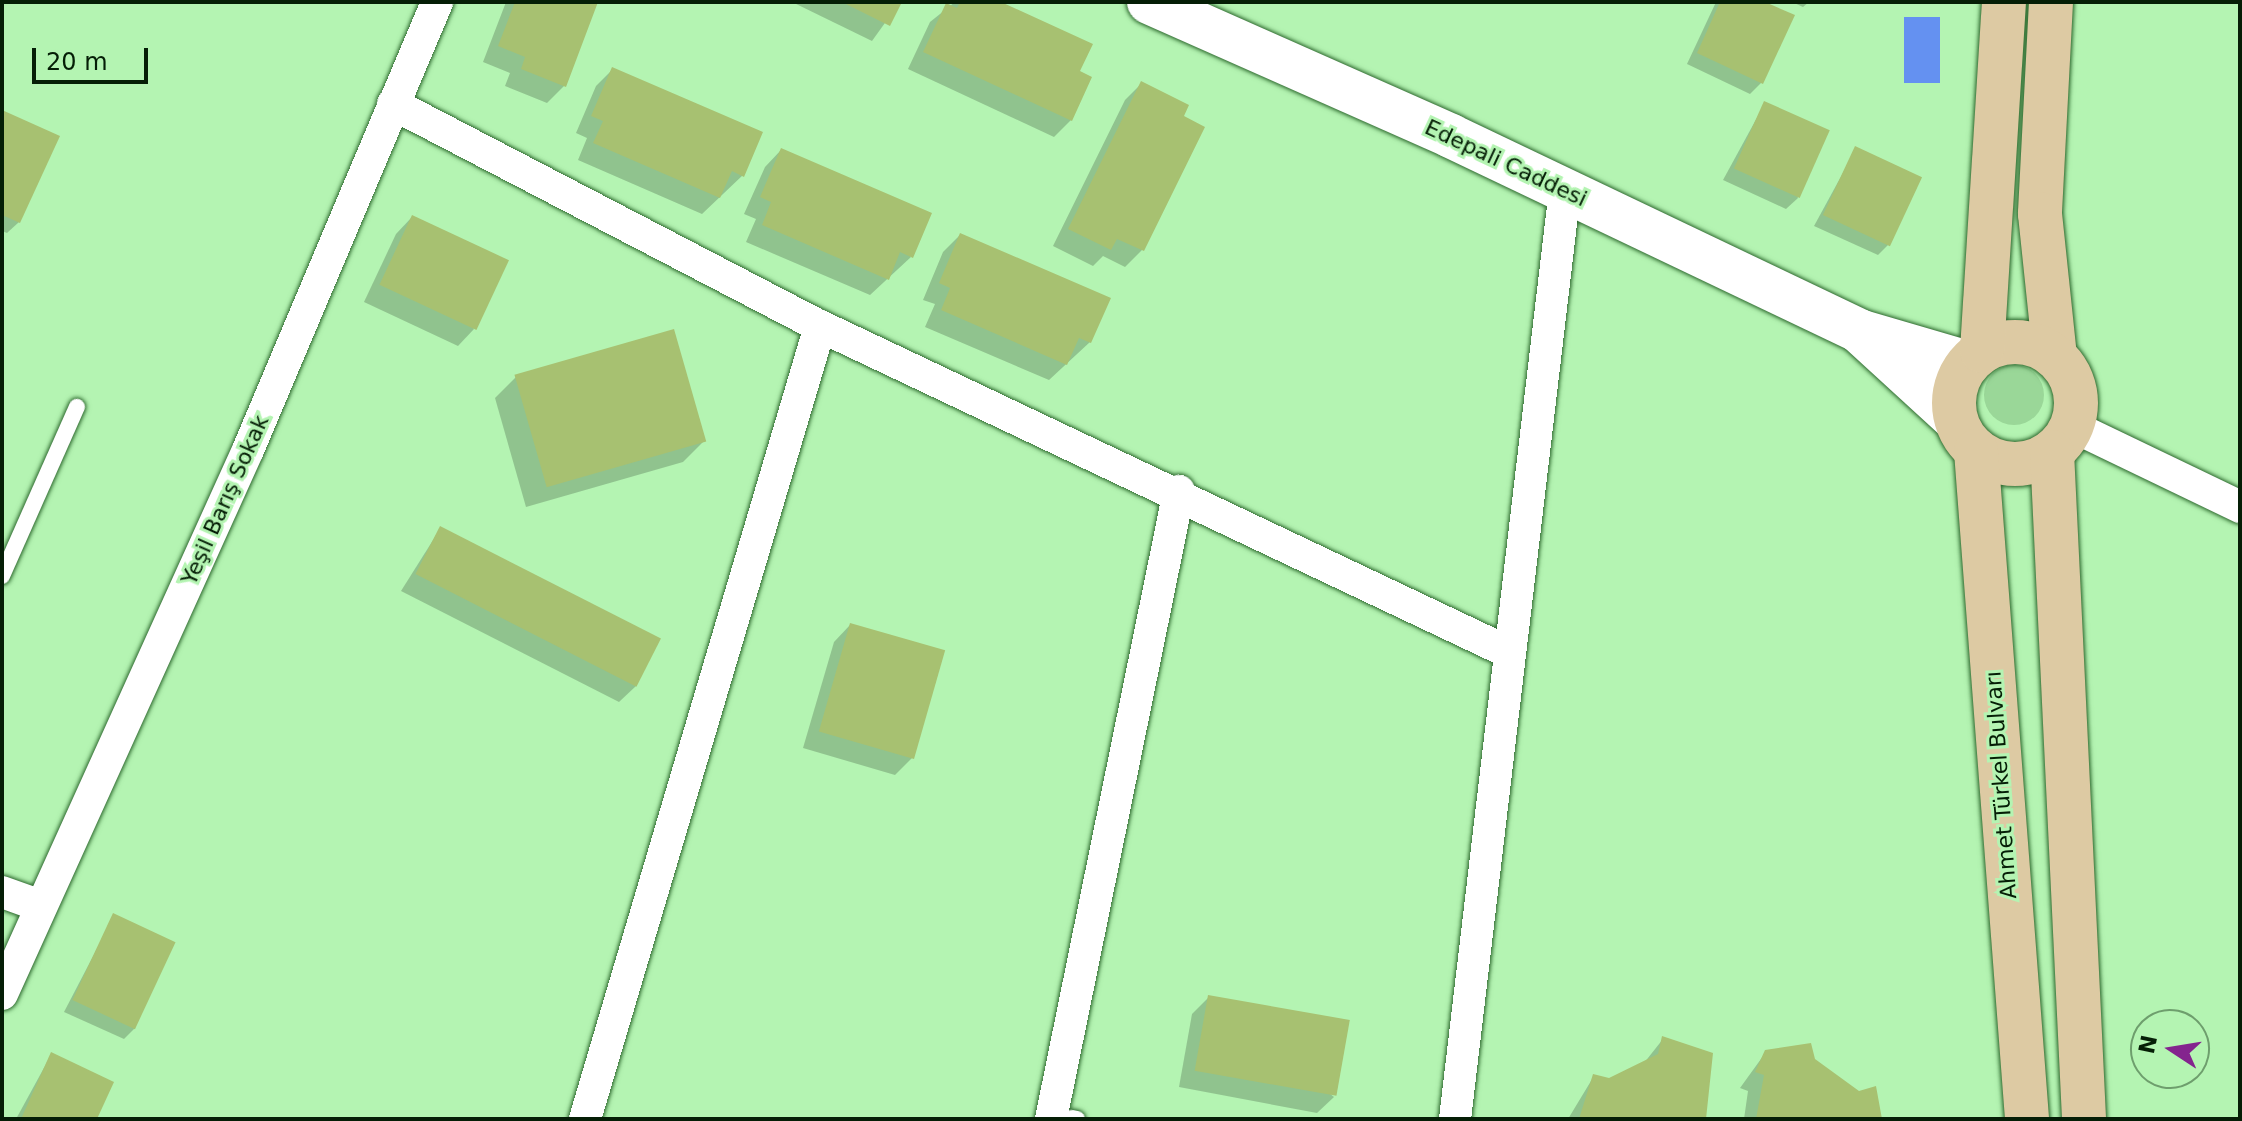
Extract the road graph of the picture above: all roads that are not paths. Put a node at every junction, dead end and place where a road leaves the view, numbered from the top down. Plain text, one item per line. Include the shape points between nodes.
1 (437, 2) edge
2 (1149, 2) edge
3 (2004, 2) edge
4 (2051, 2) edge
5 (393, 104) junction
6 (1565, 190) junction
7 (820, 326) junction
8 (1859, 331) junction
9 (2055, 356) junction
10 (1975, 357) junction
11 (77, 407) dead end
12 (1965, 435) junction
13 (2062, 439) junction
14 (1179, 491) junction
15 (2240, 507) edge
16 (2, 576) edge
17 (1508, 652) junction
18 (2, 892) edge
19 (41, 906) junction
20 (2, 994) edge
21 (585, 1119) edge
22 (1051, 1119) edge
23 (1455, 1119) edge
24 (2027, 1119) edge
25 (2084, 1119) edge

1 - 5 street, Yeşil Barış Sokak
2 - 6 main road, Edepali Caddesi
3 - 10 main road
4 - 9 main road via 2040,214
5 - 7 street
5 - 19 street, Yeşil Barış Sokak via 248,450
6 - 8 main road, Edepali Caddesi
6 - 17 street
7 - 14 street
7 - 21 street
8 - 10 main road
8 - 12 main road
9 - 10 main road via 2020,341
9 - 13 main road via 2075,389
10 - 12 main road via 1953,399
11 - 16 lane
12 - 13 main road via 2014,466
12 - 24 main road, Ahmet Türkel Bulvarı
13 - 15 street
13 - 25 main road
14 - 17 street
14 - 22 street
17 - 23 street
18 - 19 street
19 - 20 street, Yeşil Barış Sokak

